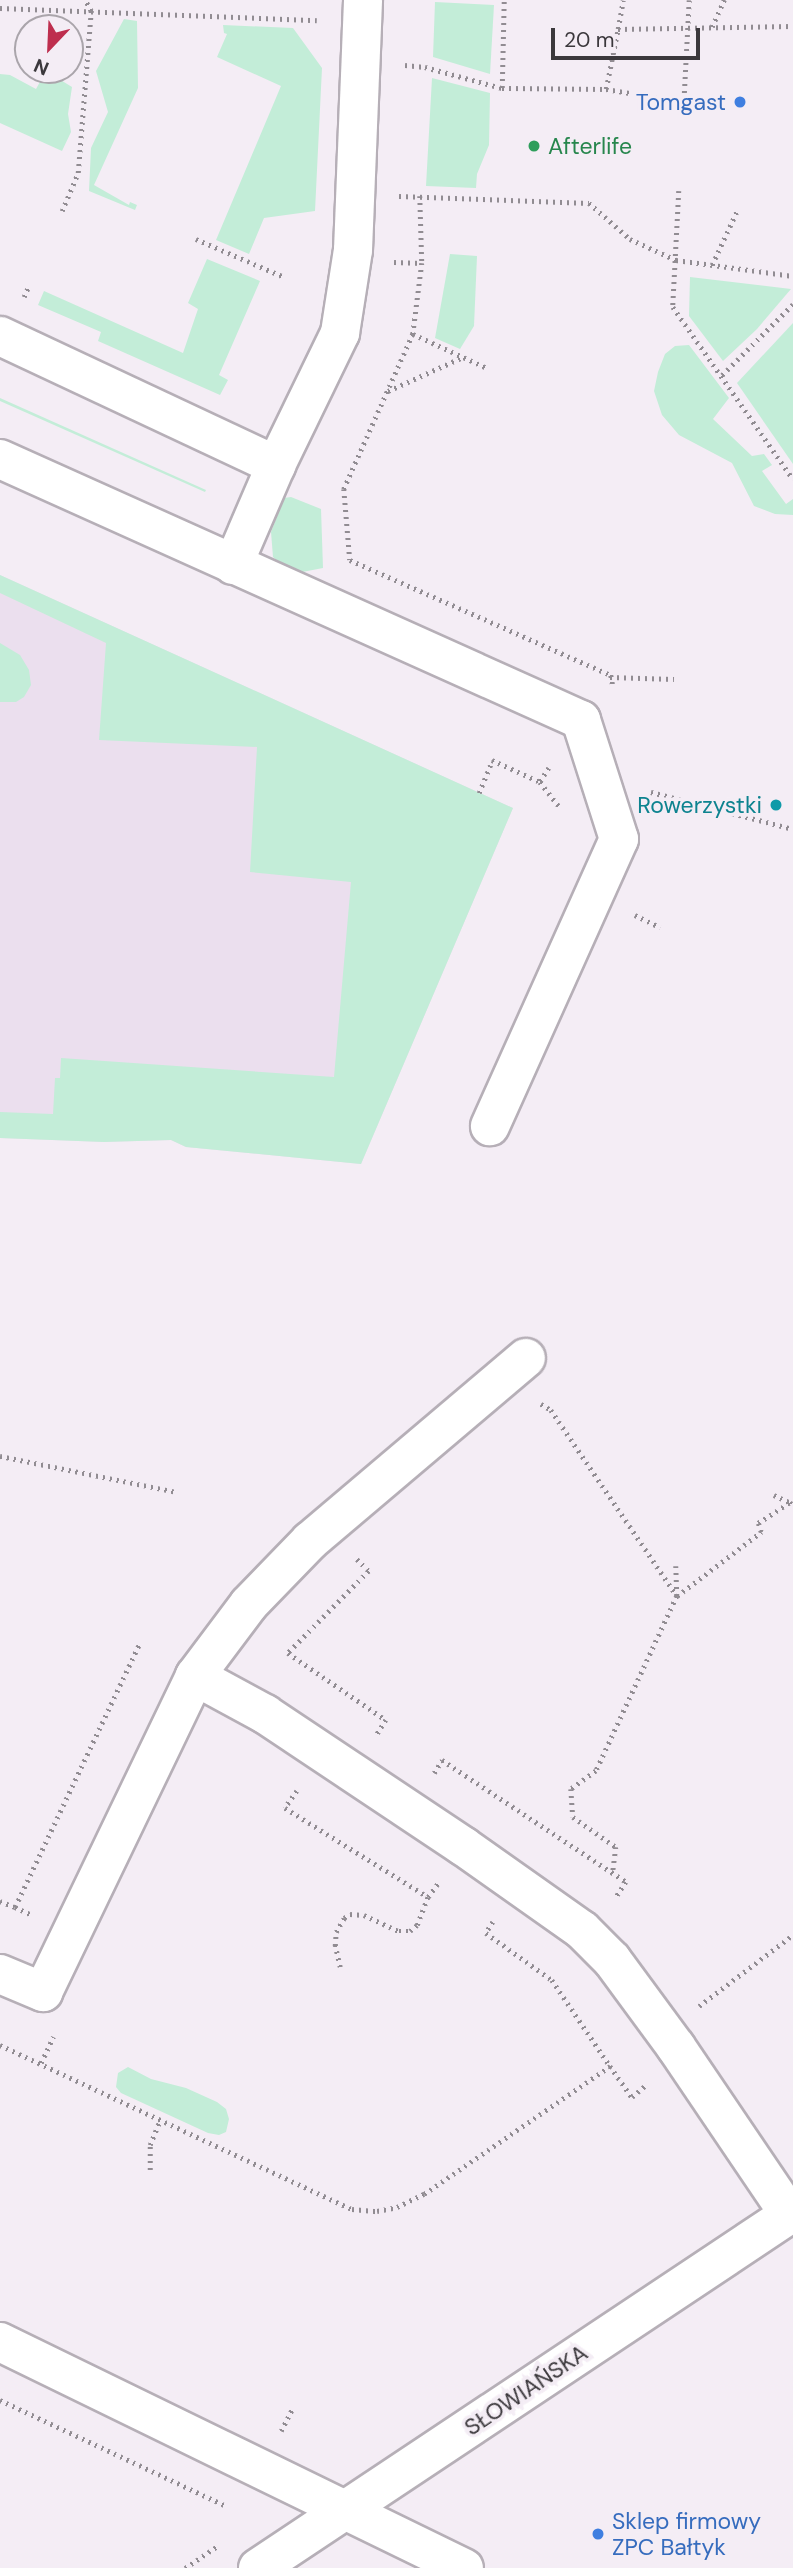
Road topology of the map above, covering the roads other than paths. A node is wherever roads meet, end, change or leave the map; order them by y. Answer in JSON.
{"nodes":[{"id":1,"x":363,"y":0,"type":"edge"},
{"id":2,"x":0,"y":336,"type":"edge"},
{"id":3,"x":0,"y":459,"type":"edge"},
{"id":4,"x":276,"y":465,"type":"junction"},
{"id":5,"x":233,"y":565,"type":"junction"},
{"id":6,"x":490,"y":1126,"type":"dead end"},
{"id":7,"x":526,"y":1357,"type":"dead end"},
{"id":8,"x":195,"y":1676,"type":"junction"},
{"id":9,"x":0,"y":1974,"type":"edge"},
{"id":10,"x":791,"y":2213,"type":"edge"},
{"id":11,"x":0,"y":2342,"type":"edge"},
{"id":12,"x":344,"y":2510,"type":"junction"},
{"id":13,"x":258,"y":2568,"type":"edge"},
{"id":14,"x":464,"y":2568,"type":"edge"}],
"edges":[{"from":1,"to":4,"type":"street"},
{"from":2,"to":4,"type":"street"},
{"from":3,"to":5,"type":"street"},
{"from":4,"to":5,"type":"street"},
{"from":5,"to":6,"type":"street"},
{"from":7,"to":8,"type":"street"},
{"from":8,"to":9,"type":"street"},
{"from":8,"to":10,"type":"street"},
{"from":10,"to":12,"type":"street","name":"SŁOWIAŃSKA"},
{"from":11,"to":12,"type":"street"},
{"from":12,"to":13,"type":"street","name":"SŁOWIAŃSKA"},
{"from":12,"to":14,"type":"street"}]}
